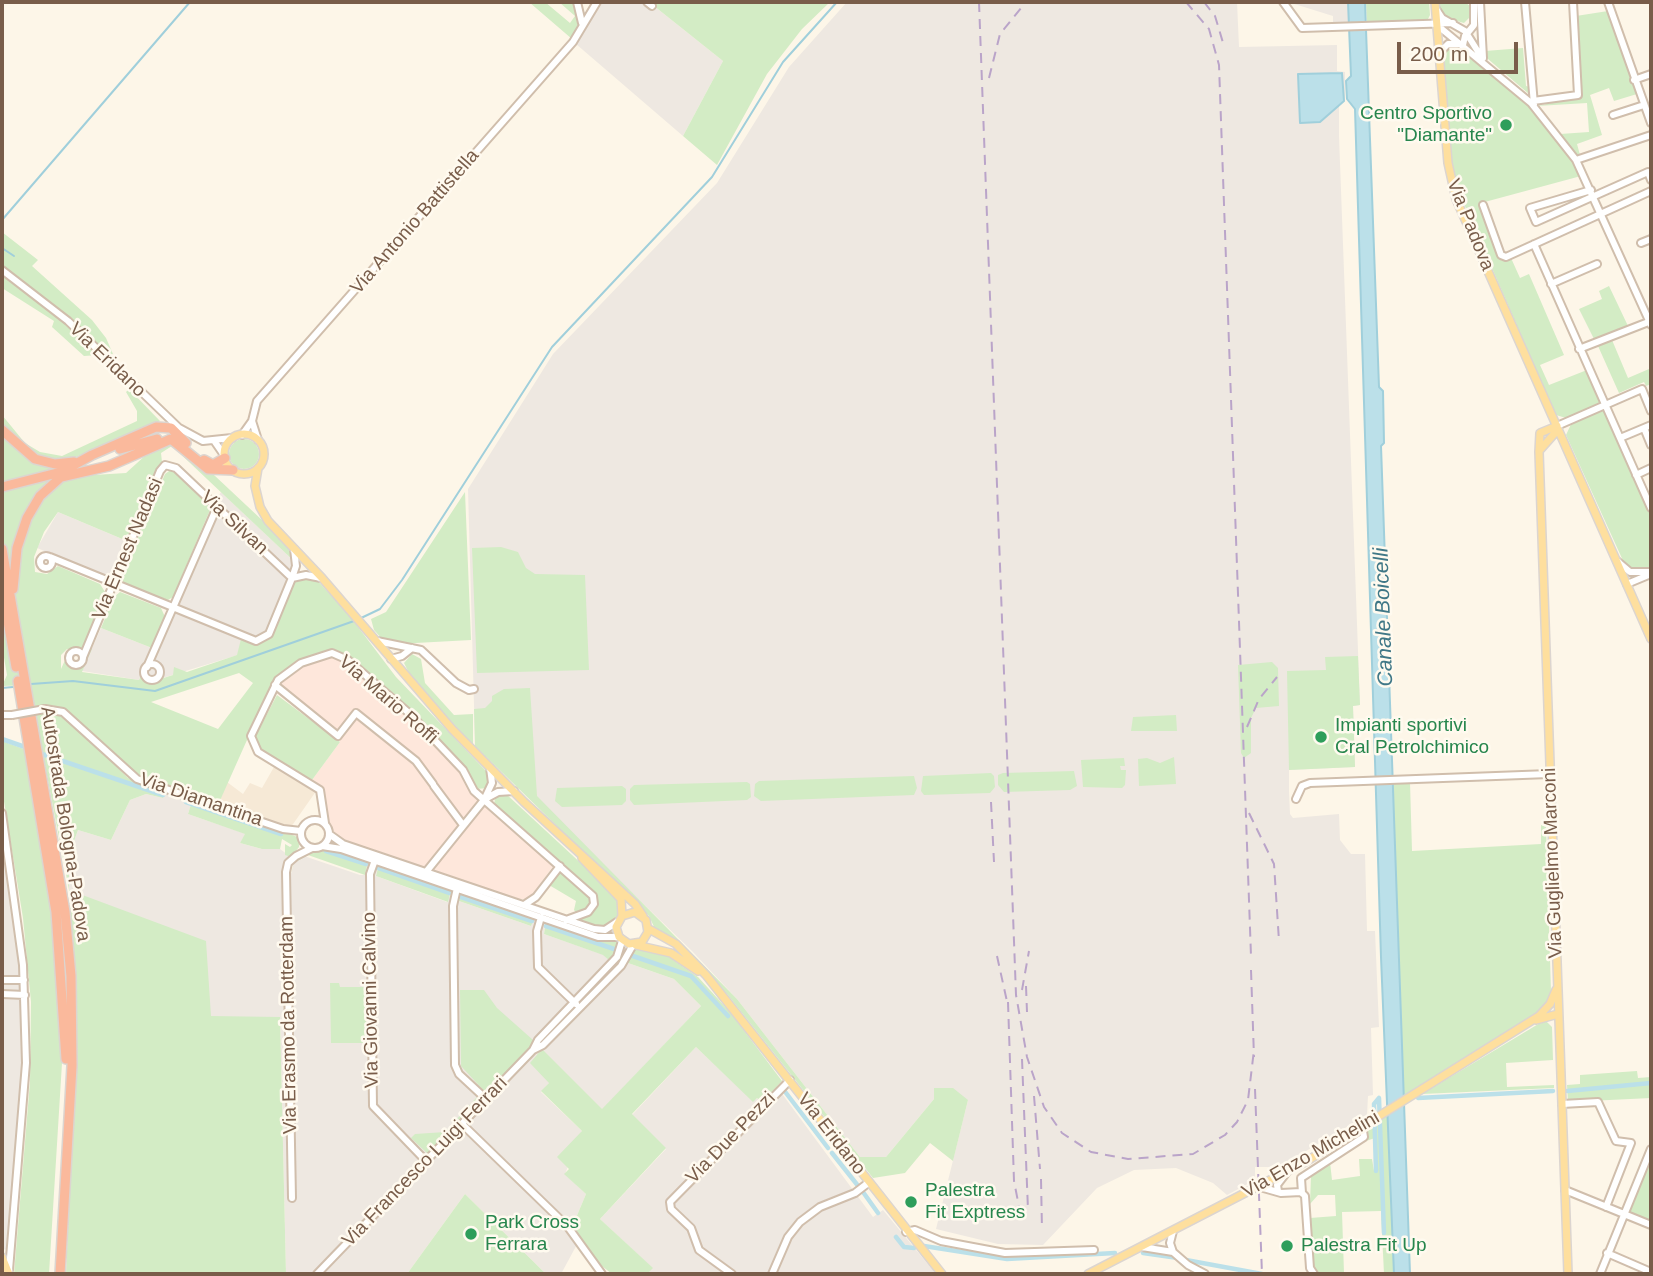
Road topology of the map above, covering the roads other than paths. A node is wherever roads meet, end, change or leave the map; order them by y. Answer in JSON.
{"nodes":[{"id":1,"x":579,"y":2,"type":"edge"},
{"id":2,"x":597,"y":2,"type":"edge"},
{"id":3,"x":1283,"y":2,"type":"edge"},
{"id":4,"x":1474,"y":2,"type":"edge"},
{"id":5,"x":1480,"y":2,"type":"edge"},
{"id":6,"x":1525,"y":2,"type":"edge"},
{"id":7,"x":1573,"y":2,"type":"edge"},
{"id":8,"x":1608,"y":2,"type":"edge"},
{"id":9,"x":1435,"y":5,"type":"edge"},
{"id":10,"x":1475,"y":13,"type":"junction"},
{"id":11,"x":1455,"y":24,"type":"junction"},
{"id":12,"x":582,"y":25,"type":"junction"},
{"id":13,"x":1437,"y":25,"type":"junction"},
{"id":14,"x":1467,"y":34,"type":"junction"},
{"id":15,"x":1483,"y":38,"type":"junction"},
{"id":16,"x":1465,"y":47,"type":"junction"},
{"id":17,"x":1477,"y":48,"type":"junction"},
{"id":18,"x":1439,"y":53,"type":"junction"},
{"id":19,"x":1483,"y":60,"type":"junction"},
{"id":20,"x":1651,"y":74,"type":"edge"},
{"id":21,"x":1634,"y":80,"type":"junction"},
{"id":22,"x":1533,"y":103,"type":"junction"},
{"id":23,"x":1644,"y":105,"type":"junction"},
{"id":24,"x":1614,"y":115,"type":"dead end"},
{"id":25,"x":1651,"y":123,"type":"edge"},
{"id":26,"x":1651,"y":135,"type":"edge"},
{"id":27,"x":1576,"y":160,"type":"junction"},
{"id":28,"x":1651,"y":180,"type":"edge"},
{"id":29,"x":1651,"y":191,"type":"edge"},
{"id":30,"x":1592,"y":193,"type":"junction"},
{"id":31,"x":1483,"y":205,"type":"dead end"},
{"id":32,"x":1601,"y":214,"type":"junction"},
{"id":33,"x":1651,"y":239,"type":"edge"},
{"id":34,"x":1641,"y":243,"type":"dead end"},
{"id":35,"x":1534,"y":244,"type":"junction"},
{"id":36,"x":1597,"y":264,"type":"dead end"},
{"id":37,"x":2,"y":270,"type":"edge"},
{"id":38,"x":1552,"y":284,"type":"junction"},
{"id":39,"x":1651,"y":323,"type":"edge"},
{"id":40,"x":1579,"y":349,"type":"junction"},
{"id":41,"x":1543,"y":396,"type":"junction"},
{"id":42,"x":1605,"y":405,"type":"junction"},
{"id":43,"x":1651,"y":411,"type":"edge"},
{"id":44,"x":252,"y":421,"type":"junction"},
{"id":45,"x":1651,"y":425,"type":"edge"},
{"id":46,"x":1557,"y":426,"type":"junction"},
{"id":47,"x":1644,"y":428,"type":"junction"},
{"id":48,"x":2,"y":430,"type":"edge"},
{"id":49,"x":1540,"y":433,"type":"junction"},
{"id":50,"x":242,"y":435,"type":"junction"},
{"id":51,"x":232,"y":438,"type":"junction"},
{"id":52,"x":1620,"y":438,"type":"junction"},
{"id":53,"x":171,"y":439,"type":"junction"},
{"id":54,"x":258,"y":440,"type":"junction"},
{"id":55,"x":1546,"y":441,"type":"junction"},
{"id":56,"x":215,"y":442,"type":"junction"},
{"id":57,"x":1651,"y":445,"type":"edge"},
{"id":58,"x":1567,"y":450,"type":"junction"},
{"id":59,"x":1539,"y":452,"type":"junction"},
{"id":60,"x":225,"y":456,"type":"junction"},
{"id":61,"x":82,"y":460,"type":"junction"},
{"id":62,"x":176,"y":468,"type":"joint"},
{"id":63,"x":258,"y":468,"type":"junction"},
{"id":64,"x":1651,"y":468,"type":"edge"},
{"id":65,"x":61,"y":472,"type":"junction"},
{"id":66,"x":75,"y":472,"type":"junction"},
{"id":67,"x":237,"y":472,"type":"junction"},
{"id":68,"x":1636,"y":475,"type":"junction"},
{"id":69,"x":255,"y":486,"type":"junction"},
{"id":70,"x":4,"y":487,"type":"edge"},
{"id":71,"x":217,"y":507,"type":"junction"},
{"id":72,"x":1651,"y":508,"type":"edge"},
{"id":73,"x":293,"y":547,"type":"junction"},
{"id":74,"x":2,"y":549,"type":"edge"},
{"id":75,"x":51,"y":560,"type":"dead end"},
{"id":76,"x":1617,"y":561,"type":"junction"},
{"id":77,"x":310,"y":565,"type":"junction"},
{"id":78,"x":1641,"y":573,"type":"junction"},
{"id":79,"x":1651,"y":573,"type":"edge"},
{"id":80,"x":296,"y":575,"type":"junction"},
{"id":81,"x":322,"y":578,"type":"junction"},
{"id":82,"x":113,"y":584,"type":"junction"},
{"id":83,"x":1627,"y":584,"type":"junction"},
{"id":84,"x":2,"y":587,"type":"edge"},
{"id":85,"x":2,"y":597,"type":"edge"},
{"id":86,"x":173,"y":609,"type":"junction"},
{"id":87,"x":9,"y":628,"type":"junction"},
{"id":88,"x":373,"y":638,"type":"junction"},
{"id":89,"x":1651,"y":639,"type":"edge"},
{"id":90,"x":156,"y":651,"type":"junction"},
{"id":91,"x":403,"y":651,"type":"junction"},
{"id":92,"x":80,"y":654,"type":"dead end"},
{"id":93,"x":391,"y":659,"type":"junction"},
{"id":94,"x":146,"y":667,"type":"junction"},
{"id":95,"x":158,"y":668,"type":"junction"},
{"id":96,"x":403,"y":674,"type":"junction"},
{"id":97,"x":275,"y":685,"type":"junction"},
{"id":98,"x":474,"y":689,"type":"dead end"},
{"id":99,"x":27,"y":695,"type":"junction"},
{"id":100,"x":2,"y":715,"type":"edge"},
{"id":101,"x":490,"y":768,"type":"junction"},
{"id":102,"x":1549,"y":774,"type":"junction"},
{"id":103,"x":514,"y":792,"type":"junction"},
{"id":104,"x":1296,"y":799,"type":"dead end"},
{"id":105,"x":484,"y":800,"type":"junction"},
{"id":106,"x":322,"y":810,"type":"junction"},
{"id":107,"x":2,"y":813,"type":"edge"},
{"id":108,"x":312,"y":820,"type":"junction"},
{"id":109,"x":324,"y":823,"type":"junction"},
{"id":110,"x":463,"y":825,"type":"junction"},
{"id":111,"x":301,"y":831,"type":"junction"},
{"id":112,"x":329,"y":834,"type":"junction"},
{"id":113,"x":302,"y":841,"type":"junction"},
{"id":114,"x":322,"y":846,"type":"junction"},
{"id":115,"x":312,"y":848,"type":"junction"},
{"id":116,"x":580,"y":855,"type":"junction"},
{"id":117,"x":296,"y":856,"type":"junction"},
{"id":118,"x":374,"y":860,"type":"junction"},
{"id":119,"x":560,"y":866,"type":"junction"},
{"id":120,"x":426,"y":872,"type":"junction"},
{"id":121,"x":457,"y":888,"type":"junction"},
{"id":122,"x":536,"y":897,"type":"junction"},
{"id":123,"x":523,"y":905,"type":"junction"},
{"id":124,"x":541,"y":914,"type":"junction"},
{"id":125,"x":643,"y":916,"type":"junction"},
{"id":126,"x":619,"y":919,"type":"junction"},
{"id":127,"x":566,"y":920,"type":"junction"},
{"id":128,"x":649,"y":929,"type":"junction"},
{"id":129,"x":621,"y":939,"type":"junction"},
{"id":130,"x":634,"y":944,"type":"junction"},
{"id":131,"x":618,"y":963,"type":"junction"},
{"id":132,"x":2,"y":980,"type":"edge"},
{"id":133,"x":24,"y":980,"type":"junction"},
{"id":134,"x":1557,"y":986,"type":"junction"},
{"id":135,"x":2,"y":994,"type":"edge"},
{"id":136,"x":721,"y":994,"type":"junction"},
{"id":137,"x":24,"y":995,"type":"junction"},
{"id":138,"x":577,"y":1005,"type":"junction"},
{"id":139,"x":1542,"y":1013,"type":"junction"},
{"id":140,"x":1558,"y":1014,"type":"junction"},
{"id":141,"x":1550,"y":1018,"type":"junction"},
{"id":142,"x":1528,"y":1023,"type":"junction"},
{"id":143,"x":1559,"y":1032,"type":"junction"},
{"id":144,"x":788,"y":1082,"type":"junction"},
{"id":145,"x":486,"y":1099,"type":"junction"},
{"id":146,"x":1562,"y":1104,"type":"junction"},
{"id":147,"x":462,"y":1124,"type":"junction"},
{"id":148,"x":1363,"y":1131,"type":"dead end"},
{"id":149,"x":1651,"y":1149,"type":"edge"},
{"id":150,"x":426,"y":1161,"type":"junction"},
{"id":151,"x":1287,"y":1172,"type":"junction"},
{"id":152,"x":863,"y":1187,"type":"junction"},
{"id":153,"x":1260,"y":1187,"type":"junction"},
{"id":154,"x":1565,"y":1190,"type":"junction"},
{"id":155,"x":1278,"y":1191,"type":"junction"},
{"id":156,"x":1302,"y":1193,"type":"junction"},
{"id":157,"x":292,"y":1198,"type":"dead end"},
{"id":158,"x":1606,"y":1207,"type":"junction"},
{"id":159,"x":1624,"y":1214,"type":"junction"},
{"id":160,"x":1651,"y":1225,"type":"edge"},
{"id":161,"x":1173,"y":1231,"type":"junction"},
{"id":162,"x":906,"y":1232,"type":"junction"},
{"id":163,"x":1140,"y":1247,"type":"junction"},
{"id":164,"x":1094,"y":1250,"type":"dead end"},
{"id":165,"x":1173,"y":1252,"type":"junction"},
{"id":166,"x":1607,"y":1253,"type":"junction"},
{"id":167,"x":2,"y":1257,"type":"edge"},
{"id":168,"x":9,"y":1272,"type":"edge"},
{"id":169,"x":1651,"y":1272,"type":"edge"},
{"id":170,"x":54,"y":1274,"type":"edge"},
{"id":171,"x":60,"y":1274,"type":"edge"},
{"id":172,"x":317,"y":1274,"type":"edge"},
{"id":173,"x":602,"y":1274,"type":"edge"},
{"id":174,"x":732,"y":1274,"type":"edge"},
{"id":175,"x":772,"y":1274,"type":"edge"},
{"id":176,"x":942,"y":1274,"type":"edge"},
{"id":177,"x":1088,"y":1274,"type":"edge"},
{"id":178,"x":1205,"y":1274,"type":"edge"},
{"id":179,"x":1314,"y":1274,"type":"edge"},
{"id":180,"x":1568,"y":1274,"type":"edge"},
{"id":181,"x":1600,"y":1274,"type":"edge"}],
"edges":[{"from":1,"to":2,"type":"street","name":"Via Antonio Battistella"},
{"from":1,"to":12,"type":"street","name":"Via Antonio Battistella"},
{"from":2,"to":12,"type":"street","name":"Via Antonio Battistella"},
{"from":3,"to":13,"type":"street"},
{"from":4,"to":10,"type":"street"},
{"from":5,"to":15,"type":"street"},
{"from":6,"to":22,"type":"street"},
{"from":7,"to":22,"type":"street"},
{"from":8,"to":21,"type":"street"},
{"from":9,"to":11,"type":"street"},
{"from":9,"to":13,"type":"main road","name":"Via Padova"},
{"from":10,"to":11,"type":"street"},
{"from":10,"to":14,"type":"street"},
{"from":11,"to":13,"type":"street"},
{"from":11,"to":14,"type":"street"},
{"from":12,"to":44,"type":"street","name":"Via Antonio Battistella"},
{"from":13,"to":16,"type":"street"},
{"from":13,"to":18,"type":"main road","name":"Via Padova"},
{"from":14,"to":16,"type":"street"},
{"from":14,"to":17,"type":"street"},
{"from":15,"to":17,"type":"street"},
{"from":15,"to":19,"type":"street"},
{"from":16,"to":17,"type":"street"},
{"from":16,"to":18,"type":"street"},
{"from":16,"to":19,"type":"street"},
{"from":17,"to":19,"type":"street"},
{"from":18,"to":41,"type":"main road","name":"Via Padova"},
{"from":19,"to":22,"type":"street"},
{"from":20,"to":21,"type":"street"},
{"from":21,"to":23,"type":"street"},
{"from":22,"to":27,"type":"street"},
{"from":23,"to":24,"type":"street"},
{"from":23,"to":25,"type":"street"},
{"from":26,"to":27,"type":"street"},
{"from":27,"to":30,"type":"street"},
{"from":28,"to":30,"type":"street"},
{"from":29,"to":32,"type":"street"},
{"from":30,"to":30,"type":"street"},
{"from":30,"to":32,"type":"street"},
{"from":31,"to":35,"type":"street","name":"Via Padova"},
{"from":32,"to":35,"type":"street"},
{"from":32,"to":39,"type":"street"},
{"from":33,"to":34,"type":"street"},
{"from":35,"to":38,"type":"street"},
{"from":36,"to":38,"type":"street"},
{"from":37,"to":56,"type":"street","name":"Via Eridano"},
{"from":38,"to":40,"type":"street"},
{"from":39,"to":40,"type":"street"},
{"from":40,"to":42,"type":"street"},
{"from":41,"to":46,"type":"main road","name":"Via Padova"},
{"from":41,"to":49,"type":"main road","name":"Via Padova"},
{"from":42,"to":43,"type":"street"},
{"from":42,"to":46,"type":"street"},
{"from":42,"to":52,"type":"street"},
{"from":44,"to":50,"type":"street","name":"Via Antonio Battistella"},
{"from":44,"to":54,"type":"street"},
{"from":45,"to":47,"type":"street"},
{"from":46,"to":49,"type":"main road"},
{"from":46,"to":55,"type":"main road"},
{"from":46,"to":58,"type":"main road","name":"Via Padova"},
{"from":47,"to":52,"type":"street"},
{"from":47,"to":57,"type":"street"},
{"from":48,"to":61,"type":"highway"},
{"from":49,"to":59,"type":"main road","name":"Via Guglielmo Marconi"},
{"from":50,"to":51,"type":"main road"},
{"from":50,"to":54,"type":"main road"},
{"from":51,"to":56,"type":"street"},
{"from":51,"to":60,"type":"main road"},
{"from":52,"to":68,"type":"street"},
{"from":53,"to":65,"type":"highway"},
{"from":53,"to":66,"type":"highway"},
{"from":53,"to":67,"type":"highway"},
{"from":54,"to":63,"type":"main road"},
{"from":55,"to":58,"type":"main road"},
{"from":55,"to":59,"type":"main road"},
{"from":56,"to":60,"type":"street"},
{"from":58,"to":76,"type":"main road","name":"Via Padova"},
{"from":59,"to":102,"type":"main road","name":"Via Guglielmo Marconi"},
{"from":60,"to":61,"type":"highway"},
{"from":60,"to":67,"type":"main road"},
{"from":61,"to":65,"type":"highway"},
{"from":62,"to":71,"type":"street","name":"Via Silvan"},
{"from":62,"to":82,"type":"street","name":"Via Ernest Nadasi"},
{"from":63,"to":67,"type":"main road"},
{"from":63,"to":69,"type":"main road"},
{"from":64,"to":68,"type":"street"},
{"from":65,"to":66,"type":"highway"},
{"from":65,"to":70,"type":"highway"},
{"from":66,"to":99,"type":"highway"},
{"from":67,"to":69,"type":"main road"},
{"from":68,"to":72,"type":"street"},
{"from":69,"to":73,"type":"main road"},
{"from":71,"to":80,"type":"street","name":"Via Silvan"},
{"from":71,"to":86,"type":"street"},
{"from":73,"to":77,"type":"main road"},
{"from":73,"to":80,"type":"street"},
{"from":74,"to":99,"type":"highway","name":"Autostrada Bologna-Padova"},
{"from":75,"to":82,"type":"street"},
{"from":76,"to":78,"type":"street"},
{"from":76,"to":83,"type":"main road","name":"Via Padova"},
{"from":77,"to":80,"type":"street"},
{"from":77,"to":81,"type":"main road"},
{"from":78,"to":79,"type":"street"},
{"from":78,"to":83,"type":"street"},
{"from":79,"to":83,"type":"street"},
{"from":80,"to":81,"type":"street"},
{"from":80,"to":86,"type":"street"},
{"from":81,"to":88,"type":"main road"},
{"from":82,"to":86,"type":"street"},
{"from":82,"to":92,"type":"street","name":"Via Ernest Nadasi"},
{"from":83,"to":89,"type":"main road","name":"Via Padova"},
{"from":84,"to":87,"type":"highway","name":"Autostrada Bologna-Padova"},
{"from":85,"to":87,"type":"highway"},
{"from":86,"to":90,"type":"street"},
{"from":87,"to":170,"type":"highway","name":"Autostrada Bologna-Padova"},
{"from":88,"to":91,"type":"street"},
{"from":88,"to":93,"type":"main road"},
{"from":90,"to":94,"type":"street"},
{"from":90,"to":95,"type":"street"},
{"from":91,"to":93,"type":"street"},
{"from":91,"to":96,"type":"street"},
{"from":91,"to":98,"type":"street"},
{"from":93,"to":96,"type":"main road"},
{"from":94,"to":95,"type":"street"},
{"from":94,"to":95,"type":"street"},
{"from":96,"to":101,"type":"main road"},
{"from":97,"to":105,"type":"street","name":"Via Mario Roffi"},
{"from":97,"to":106,"type":"street","name":"Via Mario Roffi"},
{"from":97,"to":110,"type":"street","name":"Via Mario Roffi"},
{"from":99,"to":171,"type":"highway","name":"Autostrada Bologna-Padova"},
{"from":100,"to":111,"type":"street","name":"Via Diamantina","bridge":true},
{"from":101,"to":103,"type":"main road"},
{"from":101,"to":105,"type":"street"},
{"from":102,"to":104,"type":"street"},
{"from":102,"to":134,"type":"main road","name":"Via Guglielmo Marconi"},
{"from":103,"to":105,"type":"street"},
{"from":103,"to":116,"type":"main road"},
{"from":105,"to":110,"type":"street"},
{"from":105,"to":119,"type":"street","name":"Via Mario Roffi"},
{"from":106,"to":108,"type":"street"},
{"from":106,"to":109,"type":"street","name":"Via Mario Roffi"},
{"from":107,"to":133,"type":"street"},
{"from":108,"to":109,"type":"street"},
{"from":108,"to":111,"type":"street"},
{"from":109,"to":112,"type":"street"},
{"from":110,"to":120,"type":"street"},
{"from":111,"to":113,"type":"street"},
{"from":112,"to":114,"type":"street"},
{"from":112,"to":120,"type":"street"},
{"from":113,"to":115,"type":"street"},
{"from":113,"to":117,"type":"street","name":"Via Erasmo da Rotterdam"},
{"from":114,"to":115,"type":"street"},
{"from":114,"to":118,"type":"street"},
{"from":115,"to":117,"type":"street"},
{"from":116,"to":125,"type":"main road"},
{"from":116,"to":126,"type":"main road"},
{"from":117,"to":157,"type":"street","name":"Via Erasmo da Rotterdam"},
{"from":118,"to":121,"type":"street"},
{"from":118,"to":150,"type":"street","name":"Via Giovanni Calvino"},
{"from":119,"to":122,"type":"street"},
{"from":119,"to":127,"type":"street","name":"Via Mario Roffi"},
{"from":120,"to":123,"type":"street"},
{"from":121,"to":124,"type":"street"},
{"from":121,"to":145,"type":"street"},
{"from":122,"to":123,"type":"street"},
{"from":122,"to":124,"type":"street"},
{"from":123,"to":124,"type":"street"},
{"from":124,"to":127,"type":"street"},
{"from":124,"to":129,"type":"street"},
{"from":124,"to":138,"type":"street"},
{"from":125,"to":126,"type":"main road"},
{"from":125,"to":128,"type":"main road"},
{"from":126,"to":127,"type":"street"},
{"from":126,"to":129,"type":"main road"},
{"from":128,"to":130,"type":"main road"},
{"from":128,"to":136,"type":"main road","name":"Via Eridano"},
{"from":129,"to":130,"type":"main road","name":"Via Eridano"},
{"from":129,"to":131,"type":"street","name":"Via Francesco Luigi Ferrari"},
{"from":130,"to":131,"type":"street","name":"Via Francesco Luigi Ferrari"},
{"from":130,"to":136,"type":"main road","name":"Via Eridano"},
{"from":131,"to":138,"type":"street","name":"Via Francesco Luigi Ferrari"},
{"from":132,"to":133,"type":"street"},
{"from":133,"to":137,"type":"street"},
{"from":134,"to":139,"type":"main road","name":"Via Enzo Michelini"},
{"from":134,"to":140,"type":"main road","name":"Via Guglielmo Marconi"},
{"from":135,"to":137,"type":"street"},
{"from":136,"to":144,"type":"main road","name":"Via Eridano"},
{"from":137,"to":168,"type":"street"},
{"from":138,"to":145,"type":"street","name":"Via Francesco Luigi Ferrari"},
{"from":139,"to":140,"type":"main road"},
{"from":139,"to":142,"type":"main road","name":"Via Enzo Michelini"},
{"from":140,"to":141,"type":"main road","name":"Via Enzo Michelini"},
{"from":140,"to":143,"type":"main road","name":"Via Guglielmo Marconi"},
{"from":141,"to":142,"type":"main road","name":"Via Enzo Michelini"},
{"from":141,"to":143,"type":"main road"},
{"from":142,"to":151,"type":"main road","name":"Via Enzo Michelini"},
{"from":143,"to":146,"type":"main road","name":"Via Guglielmo Marconi"},
{"from":144,"to":152,"type":"main road","name":"Via Eridano"},
{"from":144,"to":174,"type":"street","name":"Via Due Pezzi"},
{"from":145,"to":147,"type":"street","name":"Via Francesco Luigi Ferrari"},
{"from":146,"to":154,"type":"main road","name":"Via Guglielmo Marconi"},
{"from":146,"to":158,"type":"street"},
{"from":147,"to":150,"type":"street","name":"Via Francesco Luigi Ferrari"},
{"from":147,"to":173,"type":"street"},
{"from":148,"to":156,"type":"street"},
{"from":149,"to":159,"type":"street"},
{"from":150,"to":172,"type":"street","name":"Via Francesco Luigi Ferrari"},
{"from":151,"to":153,"type":"main road","name":"Via Enzo Michelini"},
{"from":151,"to":155,"type":"street"},
{"from":152,"to":162,"type":"main road","name":"Via Eridano"},
{"from":152,"to":175,"type":"street"},
{"from":153,"to":155,"type":"street"},
{"from":153,"to":161,"type":"main road","name":"Via Enzo Michelini"},
{"from":154,"to":158,"type":"street"},
{"from":154,"to":180,"type":"main road","name":"Via Guglielmo Marconi"},
{"from":155,"to":156,"type":"street"},
{"from":156,"to":179,"type":"street"},
{"from":158,"to":159,"type":"street"},
{"from":159,"to":160,"type":"street"},
{"from":159,"to":166,"type":"street"},
{"from":161,"to":163,"type":"main road","name":"Via Enzo Michelini"},
{"from":161,"to":165,"type":"street"},
{"from":162,"to":164,"type":"street"},
{"from":162,"to":176,"type":"main road","name":"Via Eridano"},
{"from":163,"to":165,"type":"street"},
{"from":163,"to":177,"type":"main road","name":"Via Enzo Michelini"},
{"from":165,"to":178,"type":"street"},
{"from":166,"to":169,"type":"street"},
{"from":166,"to":181,"type":"street"},
{"from":167,"to":168,"type":"main road"}]}
